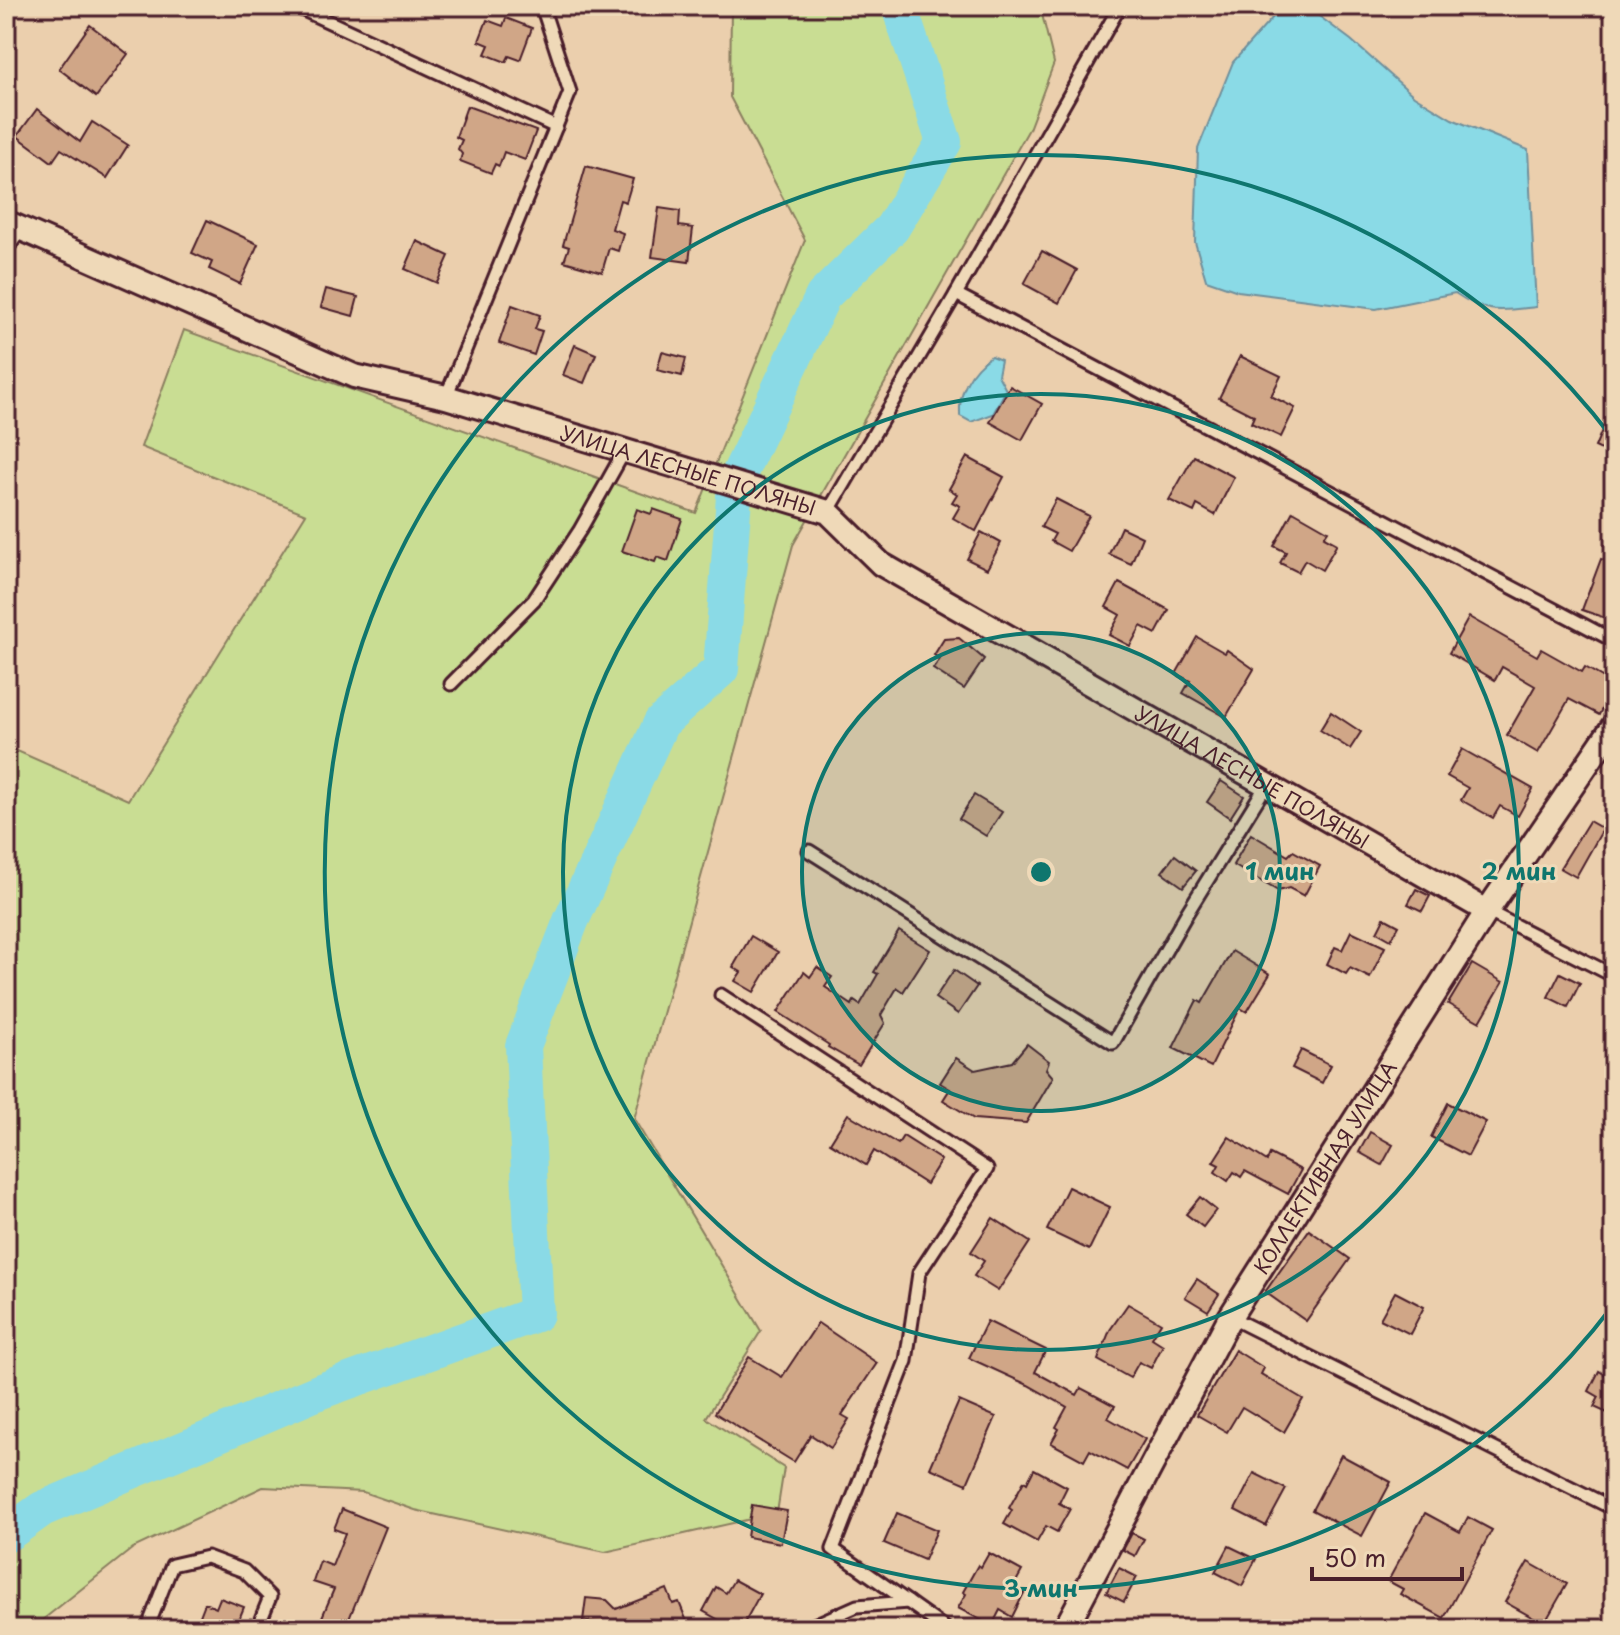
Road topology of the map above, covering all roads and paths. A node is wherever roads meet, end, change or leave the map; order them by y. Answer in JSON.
{"nodes":[{"id":1,"x":295,"y":6,"type":"edge"},
{"id":2,"x":542,"y":6,"type":"edge"},
{"id":3,"x":1120,"y":6,"type":"edge"},
{"id":4,"x":556,"y":127,"type":"junction"},
{"id":5,"x":13,"y":226,"type":"edge"},
{"id":6,"x":6,"y":250,"type":"edge"},
{"id":7,"x":956,"y":294,"type":"junction"},
{"id":8,"x":446,"y":397,"type":"junction"},
{"id":9,"x":625,"y":450,"type":"junction"},
{"id":10,"x":828,"y":512,"type":"junction"},
{"id":11,"x":1614,"y":641,"type":"edge"},
{"id":12,"x":451,"y":684,"type":"dead end"},
{"id":13,"x":1614,"y":725,"type":"edge"},
{"id":14,"x":1267,"y":783,"type":"junction"},
{"id":15,"x":809,"y":851,"type":"dead end"},
{"id":16,"x":1487,"y":911,"type":"junction"},
{"id":17,"x":1614,"y":976,"type":"edge"},
{"id":18,"x":721,"y":995,"type":"dead end"},
{"id":19,"x":1230,"y":1317,"type":"junction"},
{"id":20,"x":1614,"y":1509,"type":"edge"},
{"id":21,"x":909,"y":1602,"type":"junction"},
{"id":22,"x":147,"y":1629,"type":"edge"},
{"id":23,"x":257,"y":1629,"type":"edge"},
{"id":24,"x":805,"y":1629,"type":"edge"},
{"id":25,"x":946,"y":1629,"type":"edge"},
{"id":26,"x":1065,"y":1629,"type":"edge"}],
"edges":[{"from":1,"to":4,"type":"lane"},
{"from":2,"to":4,"type":"lane"},
{"from":3,"to":7,"type":"lane"},
{"from":4,"to":8,"type":"lane"},
{"from":5,"to":6,"type":"lane"},
{"from":5,"to":8,"type":"street","name":"УЛИЦА ЛЕСНЫЕ ПОЛЯНЫ"},
{"from":7,"to":10,"type":"lane"},
{"from":7,"to":11,"type":"lane"},
{"from":8,"to":9,"type":"street","name":"УЛИЦА ЛЕСНЫЕ ПОЛЯНЫ"},
{"from":9,"to":10,"type":"street","name":"УЛИЦА ЛЕСНЫЕ ПОЛЯНЫ"},
{"from":9,"to":12,"type":"lane"},
{"from":10,"to":14,"type":"street","name":"УЛИЦА ЛЕСНЫЕ ПОЛЯНЫ"},
{"from":13,"to":16,"type":"street","name":"КОЛЛЕКТИВНАЯ УЛИЦА"},
{"from":14,"to":15,"type":"lane"},
{"from":14,"to":16,"type":"street","name":"УЛИЦА ЛЕСНЫЕ ПОЛЯНЫ"},
{"from":16,"to":17,"type":"lane"},
{"from":16,"to":19,"type":"street","name":"КОЛЛЕКТИВНАЯ УЛИЦА"},
{"from":18,"to":21,"type":"lane"},
{"from":19,"to":20,"type":"lane"},
{"from":19,"to":26,"type":"street","name":"КОЛЛЕКТИВНАЯ УЛИЦА"},
{"from":21,"to":24,"type":"lane"},
{"from":21,"to":25,"type":"lane"},
{"from":22,"to":23,"type":"lane"}]}
